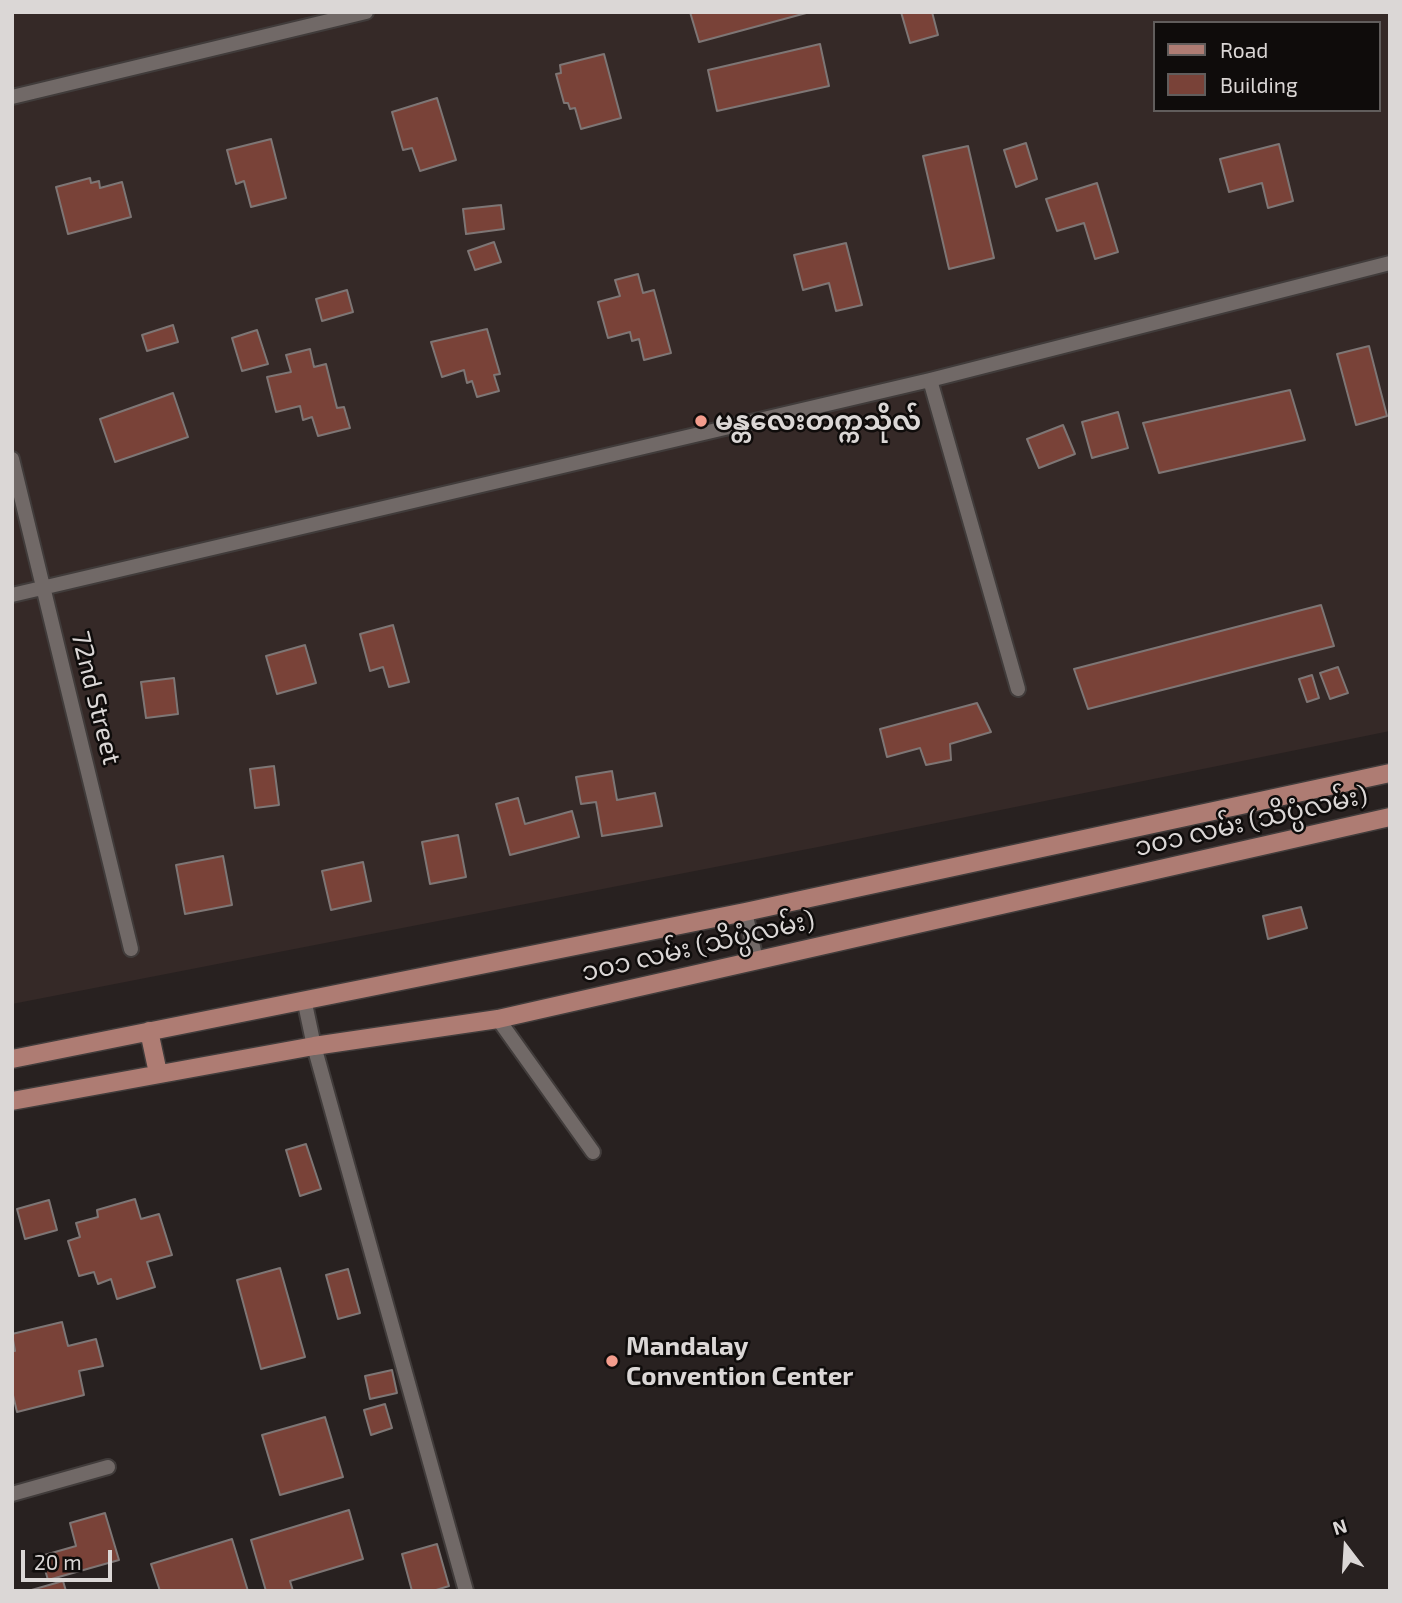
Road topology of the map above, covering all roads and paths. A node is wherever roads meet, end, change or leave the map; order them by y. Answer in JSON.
{"nodes":[{"id":1,"x":366,"y":12,"type":"edge"},
{"id":2,"x":12,"y":97,"type":"edge"},
{"id":3,"x":1390,"y":263,"type":"edge"},
{"id":4,"x":930,"y":380,"type":"junction"},
{"id":5,"x":12,"y":459,"type":"edge"},
{"id":6,"x":43,"y":587,"type":"junction"},
{"id":7,"x":12,"y":595,"type":"edge"},
{"id":8,"x":1018,"y":689,"type":"dead end"},
{"id":9,"x":1390,"y":773,"type":"edge"},
{"id":10,"x":1390,"y":817,"type":"edge"},
{"id":11,"x":745,"y":912,"type":"junction"},
{"id":12,"x":131,"y":949,"type":"dead end"},
{"id":13,"x":756,"y":960,"type":"junction"},
{"id":14,"x":304,"y":999,"type":"junction"},
{"id":15,"x":498,"y":1019,"type":"junction"},
{"id":16,"x":149,"y":1031,"type":"junction"},
{"id":17,"x":314,"y":1046,"type":"junction"},
{"id":18,"x":12,"y":1059,"type":"edge"},
{"id":19,"x":158,"y":1073,"type":"junction"},
{"id":20,"x":12,"y":1101,"type":"edge"},
{"id":21,"x":593,"y":1152,"type":"dead end"},
{"id":22,"x":108,"y":1467,"type":"dead end"},
{"id":23,"x":12,"y":1494,"type":"edge"},
{"id":24,"x":467,"y":1591,"type":"edge"}],
"edges":[{"from":1,"to":2,"type":"lane"},
{"from":3,"to":4,"type":"lane"},
{"from":4,"to":6,"type":"lane"},
{"from":4,"to":8,"type":"lane"},
{"from":5,"to":6,"type":"lane","name":"72nd Street"},
{"from":6,"to":7,"type":"lane"},
{"from":6,"to":12,"type":"lane","name":"72nd Street"},
{"from":9,"to":11,"type":"main road","name":"၁၀၁ လမ်း (သိပ္ပံလမ်း)"},
{"from":10,"to":13,"type":"main road","name":"၁၀၁ လမ်း (သိပ္ပံလမ်း)"},
{"from":11,"to":13,"type":"lane"},
{"from":11,"to":14,"type":"main road","name":"၁၀၁ လမ်း (သိပ္ပံလမ်း)"},
{"from":13,"to":15,"type":"main road","name":"၁၀၁ လမ်း (သိပ္ပံလမ်း)"},
{"from":14,"to":16,"type":"main road","name":"၁၀၁ လမ်း (သိပ္ပံလမ်း)"},
{"from":14,"to":17,"type":"lane"},
{"from":15,"to":17,"type":"main road","name":"၁၀၁ လမ်း (သိပ္ပံလမ်း)"},
{"from":15,"to":21,"type":"lane"},
{"from":16,"to":18,"type":"main road","name":"၁၀၁ လမ်း (သိပ္ပံလမ်း)"},
{"from":16,"to":19,"type":"main road"},
{"from":17,"to":19,"type":"main road","name":"၁၀၁ လမ်း (သိပ္ပံလမ်း)"},
{"from":17,"to":24,"type":"lane"},
{"from":19,"to":20,"type":"main road","name":"၁၀၁ လမ်း (သိပ္ပံလမ်း)"},
{"from":22,"to":23,"type":"lane"}]}
